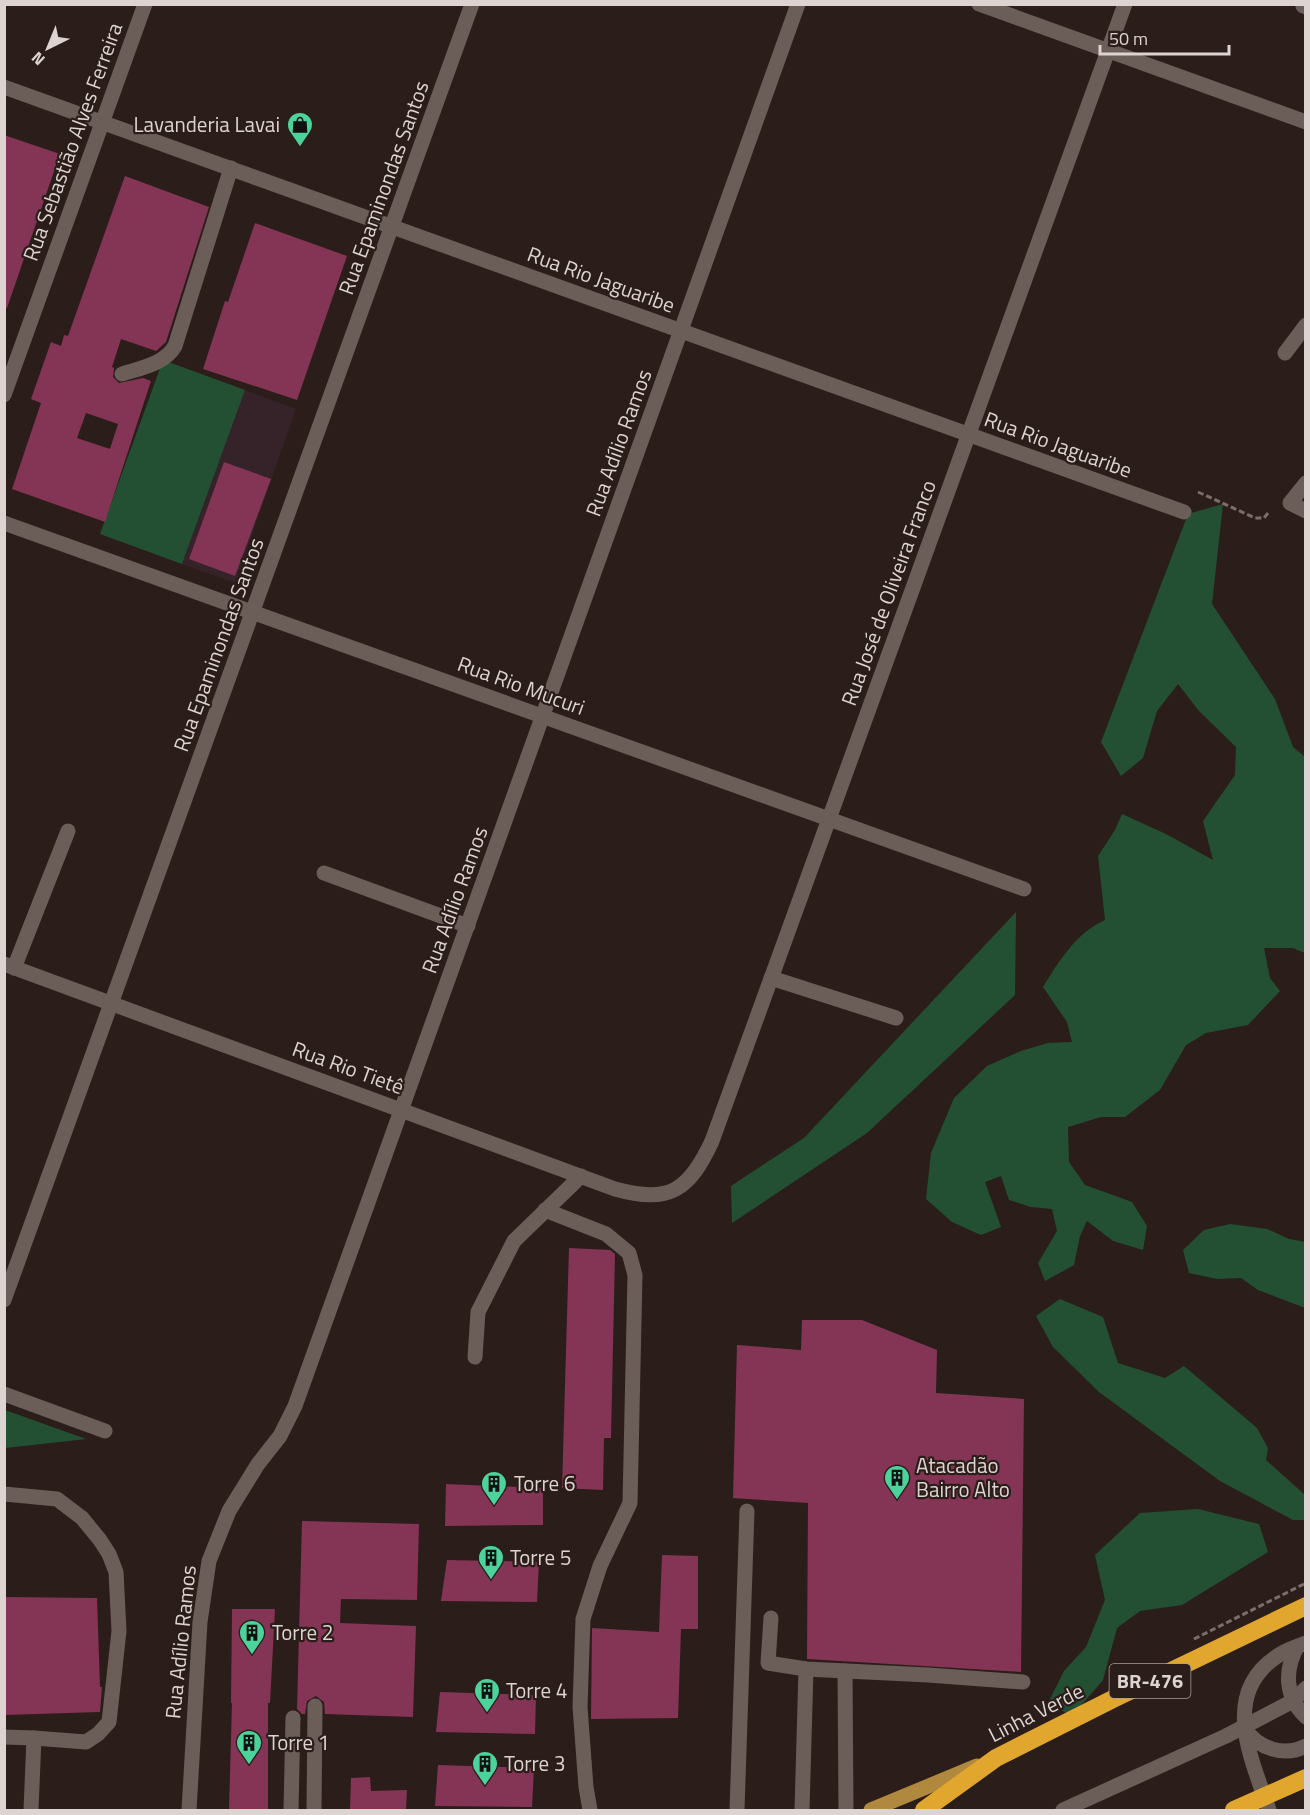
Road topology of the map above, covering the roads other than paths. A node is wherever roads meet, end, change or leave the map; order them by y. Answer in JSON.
{"nodes":[{"id":1,"x":145,"y":4,"type":"edge"},
{"id":2,"x":472,"y":4,"type":"edge"},
{"id":3,"x":798,"y":4,"type":"edge"},
{"id":4,"x":979,"y":4,"type":"edge"},
{"id":5,"x":1125,"y":4,"type":"edge"},
{"id":6,"x":1108,"y":51,"type":"junction"},
{"id":7,"x":4,"y":87,"type":"edge"},
{"id":8,"x":103,"y":122,"type":"junction"},
{"id":9,"x":1305,"y":122,"type":"edge"},
{"id":10,"x":231,"y":168,"type":"junction"},
{"id":11,"x":392,"y":226,"type":"junction"},
{"id":12,"x":1305,"y":325,"type":"edge"},
{"id":13,"x":681,"y":331,"type":"junction"},
{"id":14,"x":1285,"y":353,"type":"dead end"},
{"id":15,"x":122,"y":374,"type":"dead end"},
{"id":16,"x":4,"y":395,"type":"edge"},
{"id":17,"x":969,"y":435,"type":"junction"},
{"id":18,"x":1305,"y":483,"type":"edge"},
{"id":19,"x":1305,"y":511,"type":"edge"},
{"id":20,"x":1184,"y":512,"type":"dead end"},
{"id":21,"x":4,"y":522,"type":"edge"},
{"id":22,"x":253,"y":612,"type":"junction"},
{"id":23,"x":543,"y":716,"type":"junction"},
{"id":24,"x":829,"y":819,"type":"junction"},
{"id":25,"x":69,"y":831,"type":"dead end"},
{"id":26,"x":324,"y":873,"type":"dead end"},
{"id":27,"x":1024,"y":889,"type":"dead end"},
{"id":28,"x":468,"y":926,"type":"junction"},
{"id":29,"x":9,"y":966,"type":"edge"},
{"id":30,"x":771,"y":978,"type":"junction"},
{"id":31,"x":112,"y":1004,"type":"junction"},
{"id":32,"x":896,"y":1018,"type":"dead end"},
{"id":33,"x":402,"y":1110,"type":"junction"},
{"id":34,"x":581,"y":1176,"type":"junction"},
{"id":35,"x":679,"y":1188,"type":"joint"},
{"id":36,"x":545,"y":1210,"type":"junction"},
{"id":37,"x":4,"y":1300,"type":"edge"},
{"id":38,"x":475,"y":1357,"type":"dead end"},
{"id":39,"x":4,"y":1395,"type":"edge"},
{"id":40,"x":105,"y":1431,"type":"dead end"},
{"id":41,"x":4,"y":1494,"type":"edge"},
{"id":42,"x":747,"y":1511,"type":"dead end"},
{"id":43,"x":1305,"y":1606,"type":"edge"},
{"id":44,"x":771,"y":1618,"type":"dead end"},
{"id":45,"x":1301,"y":1645,"type":"edge"},
{"id":46,"x":806,"y":1669,"type":"junction"},
{"id":47,"x":846,"y":1671,"type":"junction"},
{"id":48,"x":1023,"y":1682,"type":"dead end"},
{"id":49,"x":1305,"y":1688,"type":"edge"},
{"id":50,"x":1299,"y":1700,"type":"edge"},
{"id":51,"x":315,"y":1706,"type":"dead end"},
{"id":52,"x":1305,"y":1717,"type":"edge"},
{"id":53,"x":293,"y":1718,"type":"dead end"},
{"id":54,"x":1243,"y":1727,"type":"junction"},
{"id":55,"x":4,"y":1737,"type":"edge"},
{"id":56,"x":34,"y":1738,"type":"junction"},
{"id":57,"x":1305,"y":1746,"type":"edge"},
{"id":58,"x":996,"y":1758,"type":"junction"},
{"id":59,"x":1305,"y":1778,"type":"edge"},
{"id":60,"x":1266,"y":1804,"type":"edge"},
{"id":61,"x":31,"y":1810,"type":"edge"},
{"id":62,"x":189,"y":1810,"type":"edge"},
{"id":63,"x":291,"y":1810,"type":"edge"},
{"id":64,"x":314,"y":1810,"type":"edge"},
{"id":65,"x":590,"y":1810,"type":"edge"},
{"id":66,"x":737,"y":1810,"type":"edge"},
{"id":67,"x":802,"y":1810,"type":"edge"},
{"id":68,"x":846,"y":1810,"type":"edge"},
{"id":69,"x":871,"y":1810,"type":"edge"},
{"id":70,"x":924,"y":1810,"type":"edge"},
{"id":71,"x":1063,"y":1810,"type":"edge"},
{"id":72,"x":1233,"y":1810,"type":"edge"}],
"edges":[{"from":1,"to":8,"type":"street","name":"Rua Sebastião Alves Ferreira"},
{"from":2,"to":11,"type":"street","name":"Rua Epaminondas Santos"},
{"from":3,"to":13,"type":"street","name":"Rua Adílio Ramos"},
{"from":4,"to":6,"type":"street"},
{"from":5,"to":6,"type":"street","name":"Rua José de Oliveira Franco"},
{"from":6,"to":9,"type":"street"},
{"from":6,"to":17,"type":"street","name":"Rua José de Oliveira Franco"},
{"from":7,"to":8,"type":"street","name":"Rua Rio Jaguaribe"},
{"from":8,"to":10,"type":"street","name":"Rua Rio Jaguaribe"},
{"from":8,"to":16,"type":"street","name":"Rua Sebastião Alves Ferreira"},
{"from":10,"to":11,"type":"street","name":"Rua Rio Jaguaribe"},
{"from":10,"to":15,"type":"street"},
{"from":11,"to":13,"type":"street","name":"Rua Rio Jaguaribe"},
{"from":11,"to":22,"type":"street","name":"Rua Epaminondas Santos"},
{"from":12,"to":14,"type":"street"},
{"from":13,"to":17,"type":"street","name":"Rua Rio Jaguaribe"},
{"from":13,"to":23,"type":"street","name":"Rua Adílio Ramos"},
{"from":17,"to":20,"type":"street","name":"Rua Rio Jaguaribe"},
{"from":17,"to":24,"type":"street","name":"Rua José de Oliveira Franco"},
{"from":18,"to":19,"type":"street"},
{"from":21,"to":22,"type":"street","name":"Rua Rio Mucuri"},
{"from":22,"to":23,"type":"street","name":"Rua Rio Mucuri"},
{"from":22,"to":31,"type":"street","name":"Rua Epaminondas Santos"},
{"from":23,"to":24,"type":"street","name":"Rua Rio Mucuri"},
{"from":23,"to":28,"type":"street","name":"Rua Adílio Ramos"},
{"from":24,"to":27,"type":"street","name":"Rua Rio Mucuri"},
{"from":24,"to":30,"type":"street","name":"Rua José de Oliveira Franco"},
{"from":25,"to":29,"type":"street"},
{"from":26,"to":28,"type":"street"},
{"from":28,"to":33,"type":"street","name":"Rua Adílio Ramos"},
{"from":29,"to":31,"type":"street","name":"Rua Rio Tietê"},
{"from":30,"to":32,"type":"street"},
{"from":30,"to":35,"type":"street","name":"Rua José de Oliveira Franco"},
{"from":31,"to":33,"type":"street","name":"Rua Rio Tietê"},
{"from":31,"to":37,"type":"street","name":"Rua Epaminondas Santos"},
{"from":33,"to":34,"type":"street","name":"Rua Rio Tietê"},
{"from":33,"to":62,"type":"street","name":"Rua Adílio Ramos"},
{"from":34,"to":35,"type":"street","name":"Rua Rio Tietê"},
{"from":34,"to":36,"type":"street"},
{"from":36,"to":38,"type":"street"},
{"from":36,"to":65,"type":"street"},
{"from":39,"to":40,"type":"street"},
{"from":41,"to":56,"type":"street"},
{"from":42,"to":66,"type":"street"},
{"from":43,"to":58,"type":"highway","name":"Linha Verde","number":"BR-476"},
{"from":44,"to":46,"type":"street"},
{"from":45,"to":50,"type":"street"},
{"from":45,"to":54,"type":"street"},
{"from":46,"to":47,"type":"street"},
{"from":46,"to":67,"type":"street"},
{"from":47,"to":48,"type":"street"},
{"from":47,"to":68,"type":"street"},
{"from":49,"to":50,"type":"street"},
{"from":50,"to":52,"type":"street"},
{"from":50,"to":54,"type":"street"},
{"from":51,"to":64,"type":"street"},
{"from":53,"to":63,"type":"street"},
{"from":54,"to":57,"type":"street"},
{"from":54,"to":60,"type":"street"},
{"from":54,"to":71,"type":"street"},
{"from":55,"to":56,"type":"street"},
{"from":56,"to":61,"type":"street"},
{"from":58,"to":69,"type":"main road"},
{"from":58,"to":70,"type":"highway","name":"Linha Verde","number":"BR-476"},
{"from":59,"to":60,"type":"highway"},
{"from":60,"to":72,"type":"highway"}]}
